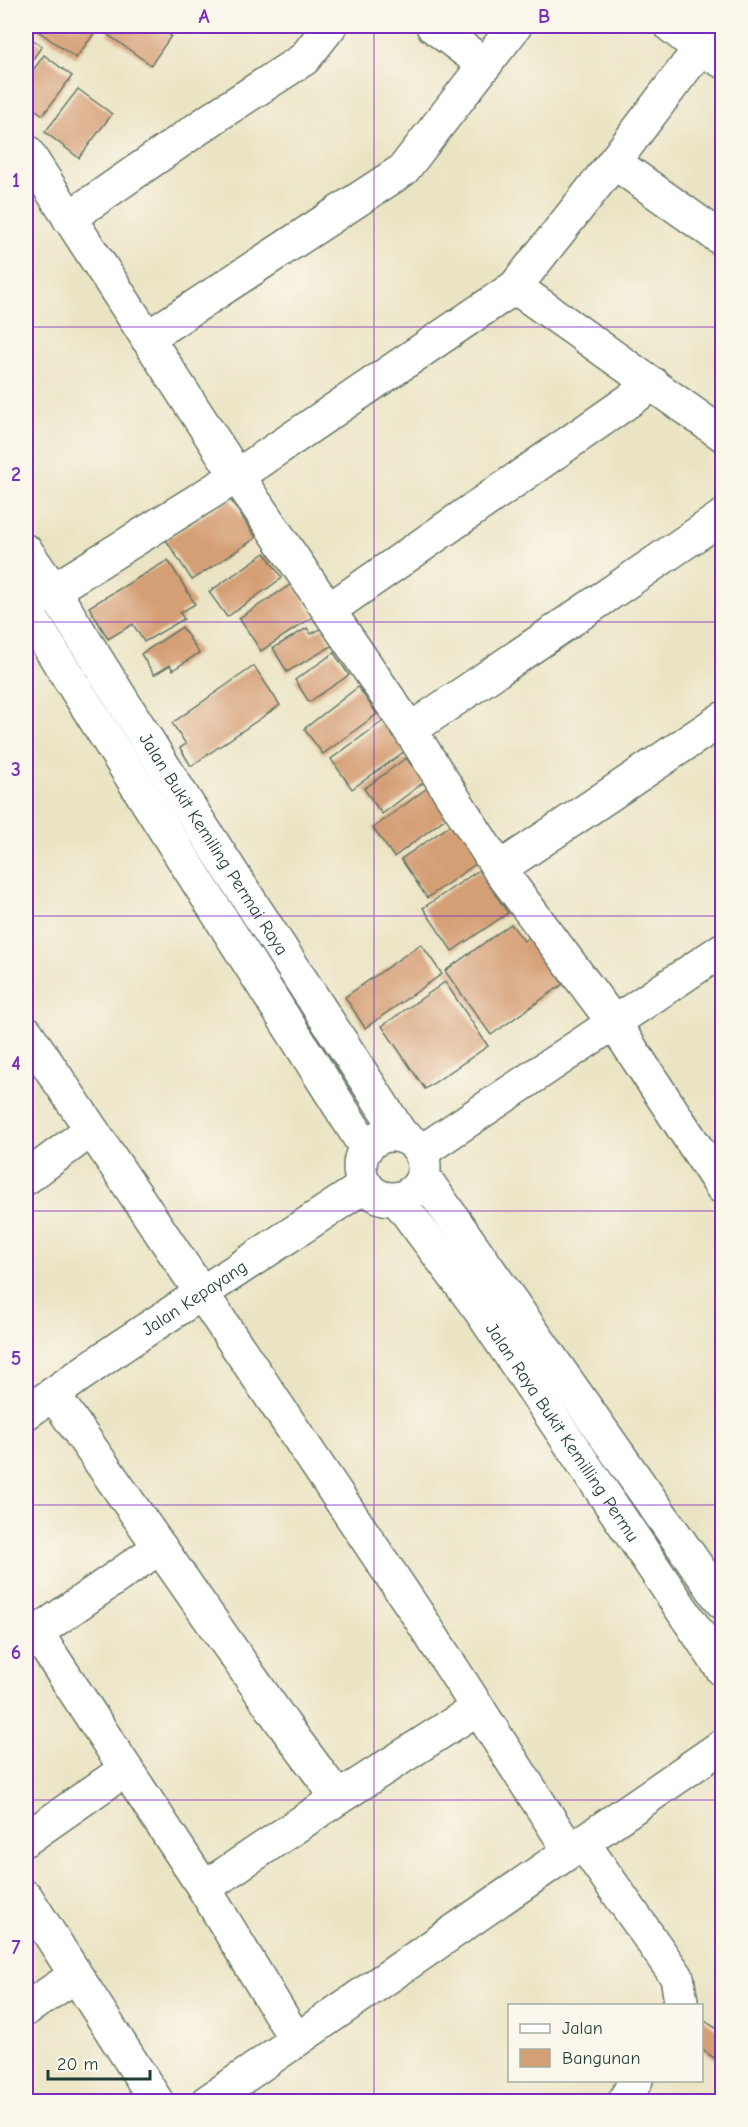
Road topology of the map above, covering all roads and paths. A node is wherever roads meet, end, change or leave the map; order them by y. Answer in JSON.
{"nodes":[{"id":1,"x":330,"y":26,"type":"edge"},
{"id":2,"x":433,"y":26,"type":"edge"},
{"id":3,"x":515,"y":26,"type":"edge"},
{"id":4,"x":671,"y":26,"type":"edge"},
{"id":5,"x":713,"y":45,"type":"edge"},
{"id":6,"x":485,"y":65,"type":"junction"},
{"id":7,"x":26,"y":151,"type":"edge"},
{"id":8,"x":614,"y":162,"type":"junction"},
{"id":9,"x":69,"y":218,"type":"junction"},
{"id":10,"x":723,"y":239,"type":"edge"},
{"id":11,"x":515,"y":287,"type":"junction"},
{"id":12,"x":147,"y":338,"type":"junction"},
{"id":13,"x":652,"y":384,"type":"junction"},
{"id":14,"x":723,"y":434,"type":"edge"},
{"id":15,"x":237,"y":476,"type":"junction"},
{"id":16,"x":723,"y":518,"type":"edge"},
{"id":17,"x":26,"y":551,"type":"edge"},
{"id":18,"x":53,"y":591,"type":"junction"},
{"id":19,"x":26,"y":609,"type":"edge"},
{"id":20,"x":329,"y":610,"type":"junction"},
{"id":21,"x":723,"y":719,"type":"edge"},
{"id":22,"x":410,"y":730,"type":"junction"},
{"id":23,"x":499,"y":869,"type":"junction"},
{"id":24,"x":723,"y":950,"type":"edge"},
{"id":25,"x":614,"y":1023,"type":"junction"},
{"id":26,"x":26,"y":1032,"type":"edge"},
{"id":27,"x":91,"y":1130,"type":"junction"},
{"id":28,"x":366,"y":1148,"type":"junction"},
{"id":29,"x":415,"y":1155,"type":"junction"},
{"id":30,"x":26,"y":1178,"type":"edge"},
{"id":31,"x":721,"y":1182,"type":"edge"},
{"id":32,"x":366,"y":1185,"type":"junction"},
{"id":33,"x":397,"y":1199,"type":"junction"},
{"id":34,"x":202,"y":1294,"type":"junction"},
{"id":35,"x":53,"y":1394,"type":"junction"},
{"id":36,"x":26,"y":1413,"type":"edge"},
{"id":37,"x":159,"y":1547,"type":"junction"},
{"id":38,"x":723,"y":1602,"type":"edge"},
{"id":39,"x":31,"y":1636,"type":"edge"},
{"id":40,"x":723,"y":1670,"type":"edge"},
{"id":41,"x":478,"y":1708,"type":"junction"},
{"id":42,"x":723,"y":1746,"type":"edge"},
{"id":43,"x":126,"y":1768,"type":"junction"},
{"id":44,"x":338,"y":1798,"type":"junction"},
{"id":45,"x":26,"y":1839,"type":"edge"},
{"id":46,"x":576,"y":1847,"type":"junction"},
{"id":47,"x":204,"y":1888,"type":"junction"},
{"id":48,"x":26,"y":1898,"type":"edge"},
{"id":49,"x":75,"y":1976,"type":"junction"},
{"id":50,"x":679,"y":2004,"type":"edge"},
{"id":51,"x":26,"y":2009,"type":"edge"},
{"id":52,"x":296,"y":2040,"type":"junction"},
{"id":53,"x":635,"y":2082,"type":"edge"},
{"id":54,"x":157,"y":2102,"type":"edge"},
{"id":55,"x":207,"y":2102,"type":"edge"},
{"id":56,"x":624,"y":2102,"type":"edge"}],
"edges":[{"from":1,"to":9,"type":"street"},
{"from":2,"to":6,"type":"street"},
{"from":3,"to":6,"type":"street"},
{"from":4,"to":5,"type":"street"},
{"from":5,"to":8,"type":"street"},
{"from":6,"to":12,"type":"street"},
{"from":7,"to":9,"type":"street"},
{"from":8,"to":10,"type":"street"},
{"from":8,"to":11,"type":"street"},
{"from":9,"to":12,"type":"street"},
{"from":11,"to":13,"type":"street"},
{"from":11,"to":15,"type":"street"},
{"from":12,"to":15,"type":"street"},
{"from":13,"to":14,"type":"street"},
{"from":13,"to":20,"type":"street"},
{"from":15,"to":18,"type":"street"},
{"from":15,"to":20,"type":"street"},
{"from":16,"to":22,"type":"street"},
{"from":17,"to":18,"type":"street","name":"Jalan Bukit Kemiling Permai Raya"},
{"from":18,"to":19,"type":"street"},
{"from":18,"to":29,"type":"street","name":"Jalan Bukit Kemiling Permai Raya"},
{"from":19,"to":28,"type":"street","name":"Jalan Bukit Kemiling Permai Raya"},
{"from":20,"to":22,"type":"street"},
{"from":21,"to":23,"type":"street"},
{"from":22,"to":23,"type":"street"},
{"from":23,"to":25,"type":"street"},
{"from":24,"to":25,"type":"street"},
{"from":25,"to":29,"type":"street"},
{"from":25,"to":31,"type":"street"},
{"from":26,"to":27,"type":"street"},
{"from":27,"to":30,"type":"street"},
{"from":27,"to":34,"type":"street"},
{"from":28,"to":29,"type":"street"},
{"from":28,"to":32,"type":"street"},
{"from":29,"to":33,"type":"street"},
{"from":29,"to":38,"type":"street","name":"Jalan Raya Bukit Kemilling Permu"},
{"from":32,"to":33,"type":"street"},
{"from":32,"to":34,"type":"street","name":"Jalan Kepayang"},
{"from":33,"to":40,"type":"street","name":"Jalan Raya Bukit Kemilling Permu"},
{"from":34,"to":35,"type":"street","name":"Jalan Kepayang"},
{"from":34,"to":41,"type":"street"},
{"from":35,"to":36,"type":"street","name":"Jalan Kepayang"},
{"from":35,"to":37,"type":"street"},
{"from":37,"to":39,"type":"street"},
{"from":37,"to":44,"type":"street"},
{"from":39,"to":43,"type":"street"},
{"from":41,"to":44,"type":"street"},
{"from":41,"to":46,"type":"street"},
{"from":42,"to":46,"type":"street"},
{"from":43,"to":45,"type":"street"},
{"from":43,"to":47,"type":"street"},
{"from":44,"to":47,"type":"street"},
{"from":46,"to":50,"type":"street"},
{"from":46,"to":52,"type":"street"},
{"from":47,"to":52,"type":"street"},
{"from":48,"to":49,"type":"street"},
{"from":49,"to":51,"type":"street"},
{"from":49,"to":54,"type":"street"},
{"from":52,"to":55,"type":"street"},
{"from":53,"to":56,"type":"street"}]}
